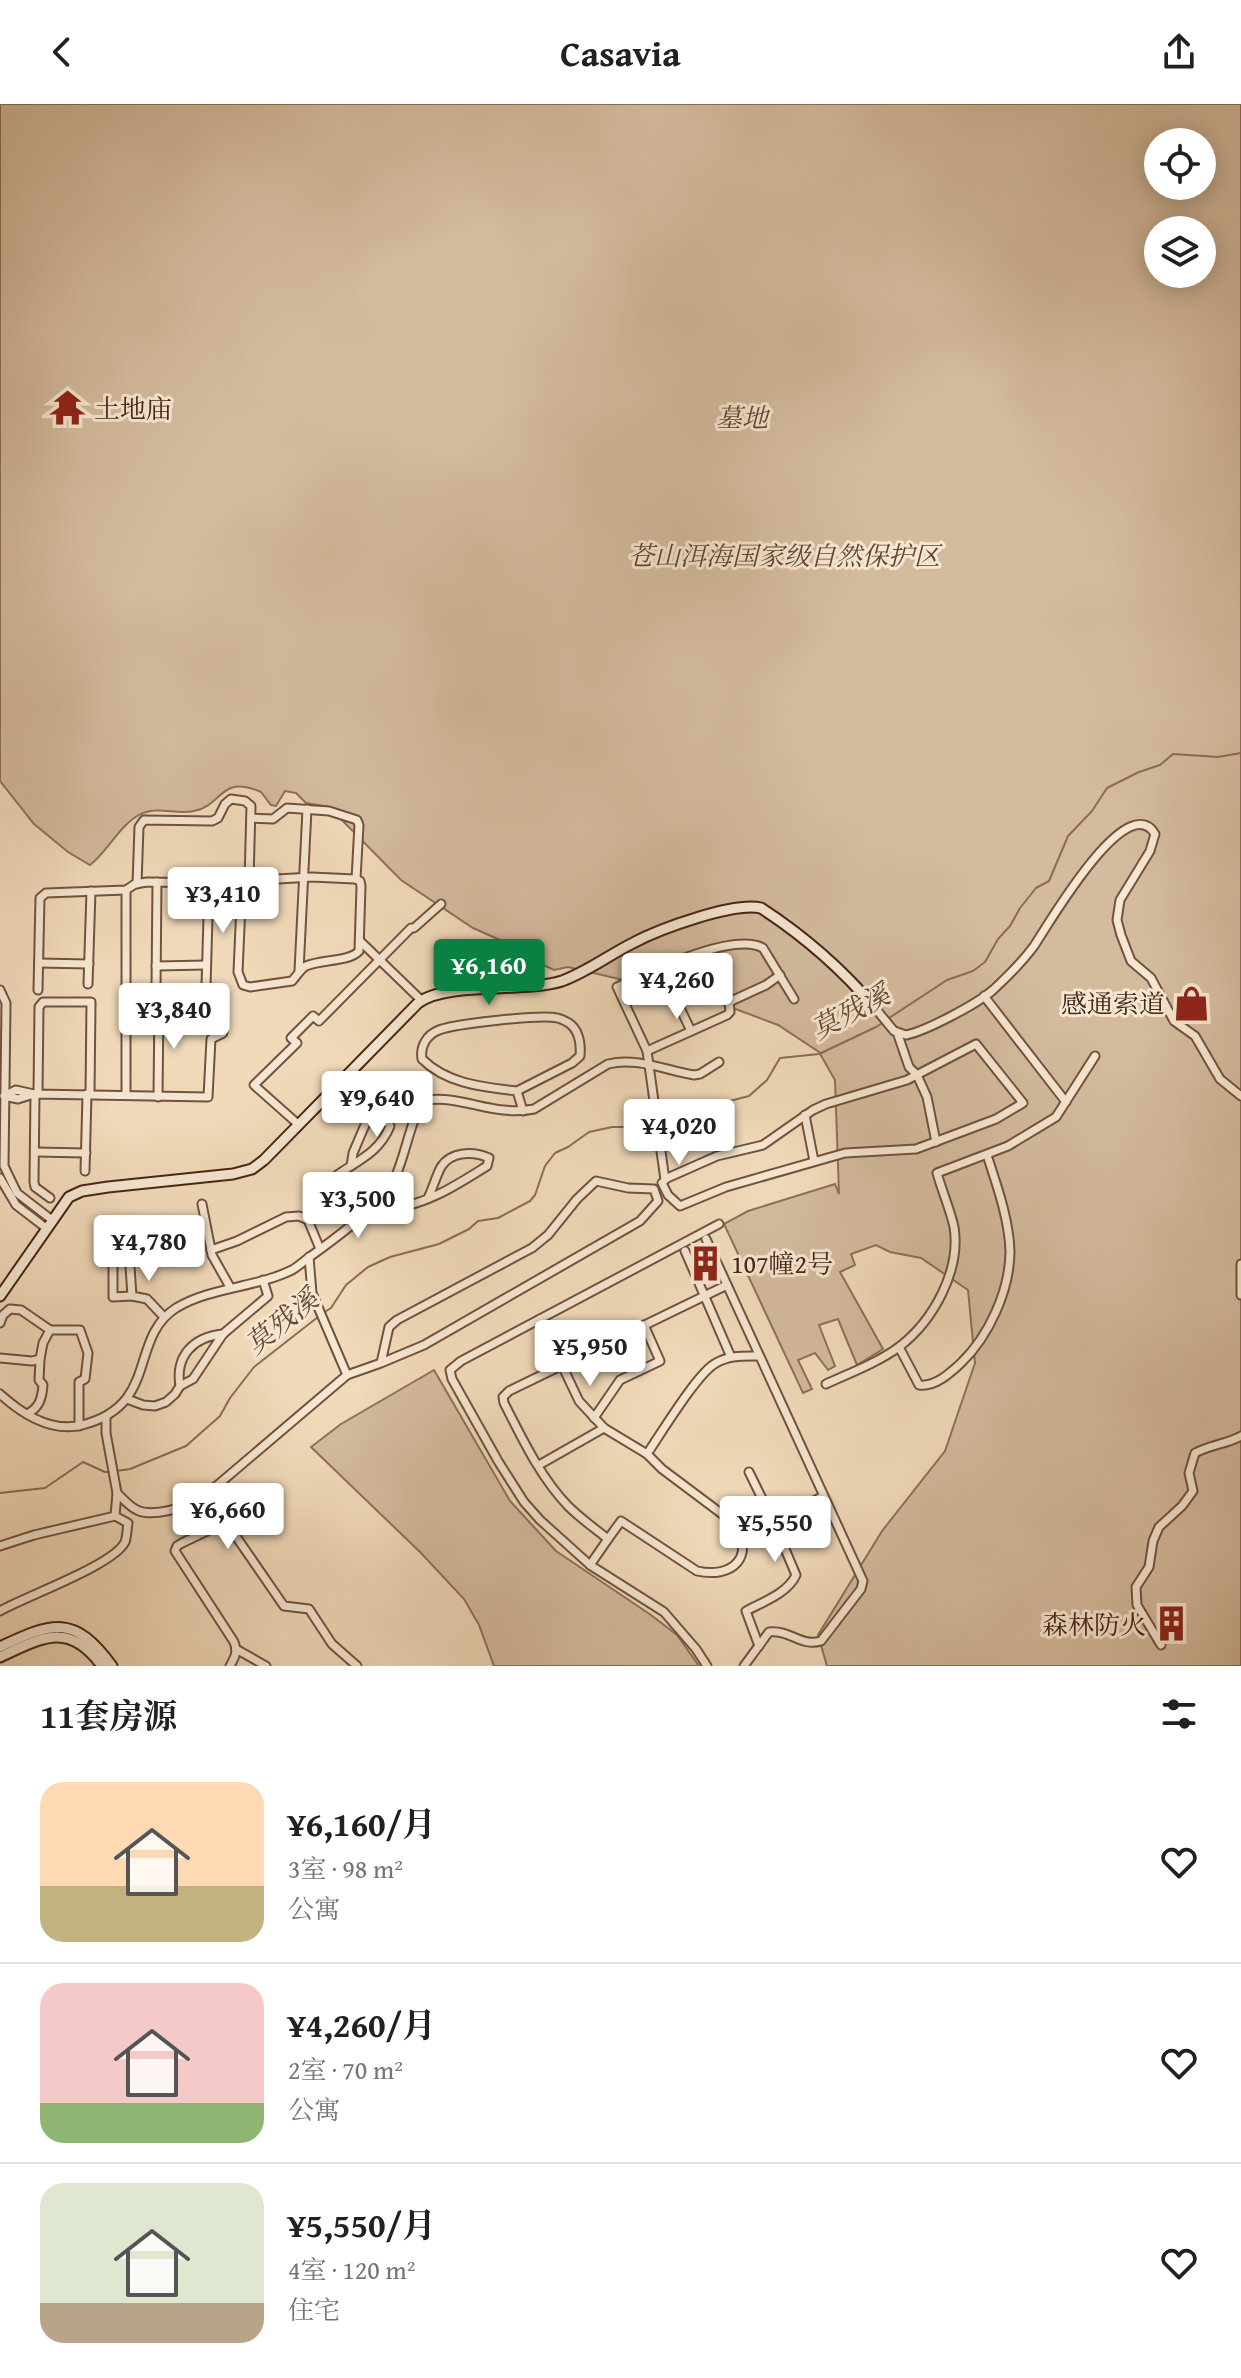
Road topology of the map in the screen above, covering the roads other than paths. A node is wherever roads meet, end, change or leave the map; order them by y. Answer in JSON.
{"nodes":[{"id":1,"x":307,"y":809,"type":"junction"},
{"id":2,"x":251,"y":818,"type":"junction"},
{"id":3,"x":302,"y":877,"type":"junction"},
{"id":4,"x":356,"y":879,"type":"junction"},
{"id":5,"x":157,"y":882,"type":"junction"},
{"id":6,"x":245,"y":882,"type":"junction"},
{"id":7,"x":209,"y":883,"type":"junction"},
{"id":8,"x":137,"y":884,"type":"junction"},
{"id":9,"x":126,"y":890,"type":"junction"},
{"id":10,"x":91,"y":891,"type":"junction"},
{"id":11,"x":441,"y":904,"type":"dead end"},
{"id":12,"x":360,"y":941,"type":"junction"},
{"id":13,"x":704,"y":952,"type":"junction"},
{"id":14,"x":379,"y":960,"type":"junction"},
{"id":15,"x":39,"y":963,"type":"junction"},
{"id":16,"x":89,"y":964,"type":"junction"},
{"id":17,"x":206,"y":965,"type":"junction"},
{"id":18,"x":156,"y":966,"type":"junction"},
{"id":19,"x":661,"y":968,"type":"junction"},
{"id":20,"x":299,"y":972,"type":"junction"},
{"id":21,"x":780,"y":975,"type":"junction"},
{"id":22,"x":88,"y":984,"type":"dead end"},
{"id":23,"x":206,"y":986,"type":"dead end"},
{"id":24,"x":156,"y":988,"type":"dead end"},
{"id":25,"x":0,"y":990,"type":"edge"},
{"id":26,"x":38,"y":990,"type":"dead end"},
{"id":27,"x":984,"y":996,"type":"junction"},
{"id":28,"x":794,"y":999,"type":"dead end"},
{"id":29,"x":421,"y":1000,"type":"junction"},
{"id":30,"x":729,"y":1002,"type":"junction"},
{"id":31,"x":159,"y":1004,"type":"dead end"},
{"id":32,"x":875,"y":1008,"type":"joint"},
{"id":33,"x":224,"y":1023,"type":"dead end"},
{"id":34,"x":691,"y":1031,"type":"junction"},
{"id":35,"x":895,"y":1032,"type":"junction"},
{"id":36,"x":647,"y":1051,"type":"junction"},
{"id":37,"x":1095,"y":1056,"type":"dead end"},
{"id":38,"x":719,"y":1062,"type":"dead end"},
{"id":39,"x":648,"y":1064,"type":"junction"},
{"id":40,"x":917,"y":1075,"type":"junction"},
{"id":41,"x":364,"y":1089,"type":"dead end"},
{"id":42,"x":517,"y":1091,"type":"junction"},
{"id":43,"x":36,"y":1094,"type":"junction"},
{"id":44,"x":88,"y":1094,"type":"junction"},
{"id":45,"x":126,"y":1094,"type":"junction"},
{"id":46,"x":2,"y":1096,"type":"edge"},
{"id":47,"x":1241,"y":1096,"type":"edge"},
{"id":48,"x":158,"y":1097,"type":"junction"},
{"id":49,"x":1066,"y":1102,"type":"junction"},
{"id":50,"x":374,"y":1104,"type":"junction"},
{"id":51,"x":523,"y":1111,"type":"junction"},
{"id":52,"x":805,"y":1115,"type":"junction"},
{"id":53,"x":299,"y":1125,"type":"junction"},
{"id":54,"x":936,"y":1142,"type":"junction"},
{"id":55,"x":36,"y":1152,"type":"junction"},
{"id":56,"x":86,"y":1153,"type":"junction"},
{"id":57,"x":987,"y":1155,"type":"junction"},
{"id":58,"x":814,"y":1161,"type":"junction"},
{"id":59,"x":351,"y":1166,"type":"junction"},
{"id":60,"x":85,"y":1171,"type":"dead end"},
{"id":61,"x":0,"y":1178,"type":"edge"},
{"id":62,"x":664,"y":1181,"type":"junction"},
{"id":63,"x":654,"y":1189,"type":"junction"},
{"id":64,"x":668,"y":1195,"type":"junction"},
{"id":65,"x":385,"y":1196,"type":"junction"},
{"id":66,"x":23,"y":1198,"type":"junction"},
{"id":67,"x":50,"y":1198,"type":"dead end"},
{"id":68,"x":428,"y":1198,"type":"junction"},
{"id":69,"x":658,"y":1201,"type":"junction"},
{"id":70,"x":202,"y":1204,"type":"dead end"},
{"id":71,"x":16,"y":1205,"type":"junction"},
{"id":72,"x":308,"y":1220,"type":"junction"},
{"id":73,"x":49,"y":1224,"type":"junction"},
{"id":74,"x":719,"y":1224,"type":"dead end"},
{"id":75,"x":706,"y":1239,"type":"dead end"},
{"id":76,"x":320,"y":1249,"type":"junction"},
{"id":77,"x":211,"y":1250,"type":"junction"},
{"id":78,"x":685,"y":1251,"type":"dead end"},
{"id":79,"x":129,"y":1252,"type":"dead end"},
{"id":80,"x":113,"y":1253,"type":"dead end"},
{"id":81,"x":309,"y":1257,"type":"junction"},
{"id":82,"x":1241,"y":1264,"type":"edge"},
{"id":83,"x":263,"y":1280,"type":"junction"},
{"id":84,"x":727,"y":1285,"type":"junction"},
{"id":85,"x":230,"y":1287,"type":"junction"},
{"id":86,"x":1241,"y":1295,"type":"edge"},
{"id":87,"x":0,"y":1296,"type":"edge"},
{"id":88,"x":132,"y":1296,"type":"junction"},
{"id":89,"x":704,"y":1296,"type":"junction"},
{"id":90,"x":164,"y":1317,"type":"junction"},
{"id":91,"x":540,"y":1319,"type":"junction"},
{"id":92,"x":0,"y":1323,"type":"edge"},
{"id":93,"x":644,"y":1325,"type":"junction"},
{"id":94,"x":50,"y":1330,"type":"junction"},
{"id":95,"x":223,"y":1334,"type":"junction"},
{"id":96,"x":899,"y":1347,"type":"junction"},
{"id":97,"x":759,"y":1356,"type":"junction"},
{"id":98,"x":731,"y":1357,"type":"junction"},
{"id":99,"x":0,"y":1358,"type":"edge"},
{"id":100,"x":40,"y":1359,"type":"junction"},
{"id":101,"x":381,"y":1363,"type":"junction"},
{"id":102,"x":563,"y":1364,"type":"junction"},
{"id":103,"x":347,"y":1375,"type":"junction"},
{"id":104,"x":826,"y":1384,"type":"dead end"},
{"id":105,"x":180,"y":1386,"type":"junction"},
{"id":106,"x":0,"y":1394,"type":"edge"},
{"id":107,"x":127,"y":1399,"type":"junction"},
{"id":108,"x":27,"y":1414,"type":"junction"},
{"id":109,"x":106,"y":1417,"type":"junction"},
{"id":110,"x":594,"y":1418,"type":"junction"},
{"id":111,"x":79,"y":1426,"type":"junction"},
{"id":112,"x":604,"y":1428,"type":"junction"},
{"id":113,"x":1241,"y":1436,"type":"edge"},
{"id":114,"x":647,"y":1454,"type":"junction"},
{"id":115,"x":539,"y":1465,"type":"junction"},
{"id":116,"x":749,"y":1472,"type":"dead end"},
{"id":117,"x":117,"y":1493,"type":"junction"},
{"id":118,"x":823,"y":1496,"type":"junction"},
{"id":119,"x":138,"y":1511,"type":"junction"},
{"id":120,"x":115,"y":1516,"type":"junction"},
{"id":121,"x":128,"y":1523,"type":"junction"},
{"id":122,"x":774,"y":1523,"type":"junction"},
{"id":123,"x":608,"y":1539,"type":"junction"},
{"id":124,"x":0,"y":1546,"type":"edge"},
{"id":125,"x":590,"y":1565,"type":"junction"},
{"id":126,"x":0,"y":1611,"type":"edge"},
{"id":127,"x":1161,"y":1645,"type":"dead end"},
{"id":128,"x":759,"y":1646,"type":"junction"},
{"id":129,"x":0,"y":1647,"type":"edge"},
{"id":130,"x":236,"y":1649,"type":"junction"},
{"id":131,"x":0,"y":1657,"type":"edge"},
{"id":132,"x":102,"y":1666,"type":"edge"},
{"id":133,"x":112,"y":1666,"type":"edge"},
{"id":134,"x":230,"y":1666,"type":"edge"},
{"id":135,"x":266,"y":1666,"type":"edge"},
{"id":136,"x":357,"y":1666,"type":"edge"},
{"id":137,"x":707,"y":1666,"type":"edge"},
{"id":138,"x":744,"y":1666,"type":"edge"}],
"edges":[{"from":1,"to":2,"type":"street"},
{"from":1,"to":3,"type":"street"},
{"from":1,"to":4,"type":"street"},
{"from":2,"to":6,"type":"street"},
{"from":2,"to":8,"type":"street"},
{"from":3,"to":4,"type":"street"},
{"from":3,"to":6,"type":"street"},
{"from":3,"to":20,"type":"street"},
{"from":4,"to":12,"type":"street"},
{"from":5,"to":7,"type":"street"},
{"from":5,"to":8,"type":"street"},
{"from":5,"to":18,"type":"street"},
{"from":6,"to":7,"type":"street"},
{"from":6,"to":20,"type":"street"},
{"from":7,"to":17,"type":"street"},
{"from":8,"to":9,"type":"street"},
{"from":9,"to":10,"type":"street"},
{"from":9,"to":45,"type":"street"},
{"from":10,"to":15,"type":"street"},
{"from":10,"to":16,"type":"street"},
{"from":11,"to":14,"type":"street"},
{"from":12,"to":14,"type":"street"},
{"from":12,"to":20,"type":"street"},
{"from":13,"to":19,"type":"street"},
{"from":13,"to":21,"type":"street"},
{"from":13,"to":30,"type":"street"},
{"from":14,"to":29,"type":"street"},
{"from":14,"to":53,"type":"street"},
{"from":15,"to":16,"type":"street"},
{"from":15,"to":26,"type":"street"},
{"from":16,"to":22,"type":"street"},
{"from":17,"to":18,"type":"street"},
{"from":17,"to":23,"type":"street"},
{"from":18,"to":24,"type":"street"},
{"from":19,"to":34,"type":"street"},
{"from":19,"to":36,"type":"street"},
{"from":21,"to":28,"type":"street"},
{"from":21,"to":30,"type":"street"},
{"from":25,"to":46,"type":"street"},
{"from":27,"to":35,"type":"street"},
{"from":27,"to":47,"type":"street"},
{"from":27,"to":49,"type":"street"},
{"from":29,"to":32,"type":"street"},
{"from":29,"to":53,"type":"street"},
{"from":30,"to":34,"type":"street"},
{"from":31,"to":48,"type":"street"},
{"from":32,"to":35,"type":"street"},
{"from":33,"to":48,"type":"street"},
{"from":34,"to":36,"type":"street"},
{"from":35,"to":40,"type":"street"},
{"from":36,"to":39,"type":"street"},
{"from":37,"to":49,"type":"street"},
{"from":38,"to":39,"type":"street"},
{"from":39,"to":51,"type":"street"},
{"from":39,"to":62,"type":"street"},
{"from":40,"to":52,"type":"street"},
{"from":40,"to":54,"type":"street"},
{"from":40,"to":54,"type":"street"},
{"from":41,"to":50,"type":"street"},
{"from":42,"to":42,"type":"street"},
{"from":42,"to":51,"type":"street"},
{"from":43,"to":44,"type":"street"},
{"from":43,"to":44,"type":"street"},
{"from":43,"to":46,"type":"street"},
{"from":43,"to":55,"type":"street"},
{"from":44,"to":45,"type":"street"},
{"from":44,"to":56,"type":"street"},
{"from":45,"to":48,"type":"street"},
{"from":46,"to":66,"type":"street"},
{"from":49,"to":57,"type":"street"},
{"from":50,"to":59,"type":"street"},
{"from":50,"to":59,"type":"street"},
{"from":51,"to":65,"type":"street"},
{"from":52,"to":58,"type":"street"},
{"from":52,"to":62,"type":"street"},
{"from":53,"to":73,"type":"street"},
{"from":54,"to":58,"type":"street"},
{"from":55,"to":56,"type":"street"},
{"from":55,"to":67,"type":"street"},
{"from":56,"to":60,"type":"street"},
{"from":57,"to":96,"type":"street"},
{"from":57,"to":96,"type":"street"},
{"from":58,"to":64,"type":"street"},
{"from":59,"to":72,"type":"street"},
{"from":61,"to":71,"type":"street"},
{"from":62,"to":63,"type":"street"},
{"from":62,"to":64,"type":"street"},
{"from":63,"to":69,"type":"street"},
{"from":63,"to":101,"type":"street"},
{"from":64,"to":69,"type":"street"},
{"from":65,"to":68,"type":"street"},
{"from":65,"to":76,"type":"street"},
{"from":66,"to":71,"type":"street"},
{"from":66,"to":73,"type":"street"},
{"from":68,"to":68,"type":"street"},
{"from":69,"to":101,"type":"street"},
{"from":70,"to":77,"type":"street"},
{"from":71,"to":73,"type":"street"},
{"from":72,"to":76,"type":"street"},
{"from":72,"to":77,"type":"street"},
{"from":73,"to":87,"type":"street"},
{"from":74,"to":91,"type":"street"},
{"from":75,"to":84,"type":"street"},
{"from":76,"to":81,"type":"street"},
{"from":77,"to":85,"type":"street"},
{"from":78,"to":89,"type":"street"},
{"from":79,"to":88,"type":"street"},
{"from":80,"to":88,"type":"street"},
{"from":81,"to":83,"type":"street"},
{"from":81,"to":103,"type":"street"},
{"from":82,"to":86,"type":"street"},
{"from":83,"to":85,"type":"street"},
{"from":83,"to":95,"type":"street"},
{"from":84,"to":89,"type":"street"},
{"from":84,"to":97,"type":"street"},
{"from":85,"to":90,"type":"street"},
{"from":88,"to":90,"type":"street"},
{"from":89,"to":93,"type":"street"},
{"from":89,"to":98,"type":"street"},
{"from":90,"to":107,"type":"street"},
{"from":91,"to":102,"type":"street"},
{"from":91,"to":125,"type":"street"},
{"from":92,"to":94,"type":"street"},
{"from":93,"to":102,"type":"street"},
{"from":93,"to":110,"type":"street"},
{"from":94,"to":100,"type":"street"},
{"from":94,"to":111,"type":"street"},
{"from":95,"to":105,"type":"street"},
{"from":95,"to":105,"type":"street"},
{"from":96,"to":104,"type":"street"},
{"from":97,"to":98,"type":"street"},
{"from":97,"to":118,"type":"street"},
{"from":98,"to":114,"type":"street"},
{"from":99,"to":100,"type":"street"},
{"from":100,"to":108,"type":"street"},
{"from":101,"to":103,"type":"street"},
{"from":102,"to":110,"type":"street"},
{"from":102,"to":115,"type":"street"},
{"from":103,"to":119,"type":"street"},
{"from":105,"to":107,"type":"street"},
{"from":106,"to":108,"type":"street"},
{"from":107,"to":109,"type":"street"},
{"from":108,"to":111,"type":"street"},
{"from":109,"to":111,"type":"street"},
{"from":109,"to":117,"type":"street"},
{"from":110,"to":112,"type":"street"},
{"from":112,"to":114,"type":"street"},
{"from":112,"to":115,"type":"street"},
{"from":113,"to":127,"type":"street"},
{"from":114,"to":123,"type":"street"},
{"from":115,"to":123,"type":"street"},
{"from":116,"to":122,"type":"street"},
{"from":117,"to":119,"type":"street"},
{"from":117,"to":120,"type":"street"},
{"from":118,"to":122,"type":"street"},
{"from":118,"to":128,"type":"street"},
{"from":119,"to":121,"type":"street"},
{"from":120,"to":121,"type":"street"},
{"from":120,"to":124,"type":"street"},
{"from":121,"to":126,"type":"street"},
{"from":122,"to":128,"type":"street"},
{"from":123,"to":125,"type":"street"},
{"from":125,"to":137,"type":"street"},
{"from":128,"to":138,"type":"street"},
{"from":129,"to":133,"type":"street"},
{"from":130,"to":134,"type":"street"},
{"from":130,"to":135,"type":"street"},
{"from":130,"to":136,"type":"street"},
{"from":131,"to":132,"type":"street"}]}
